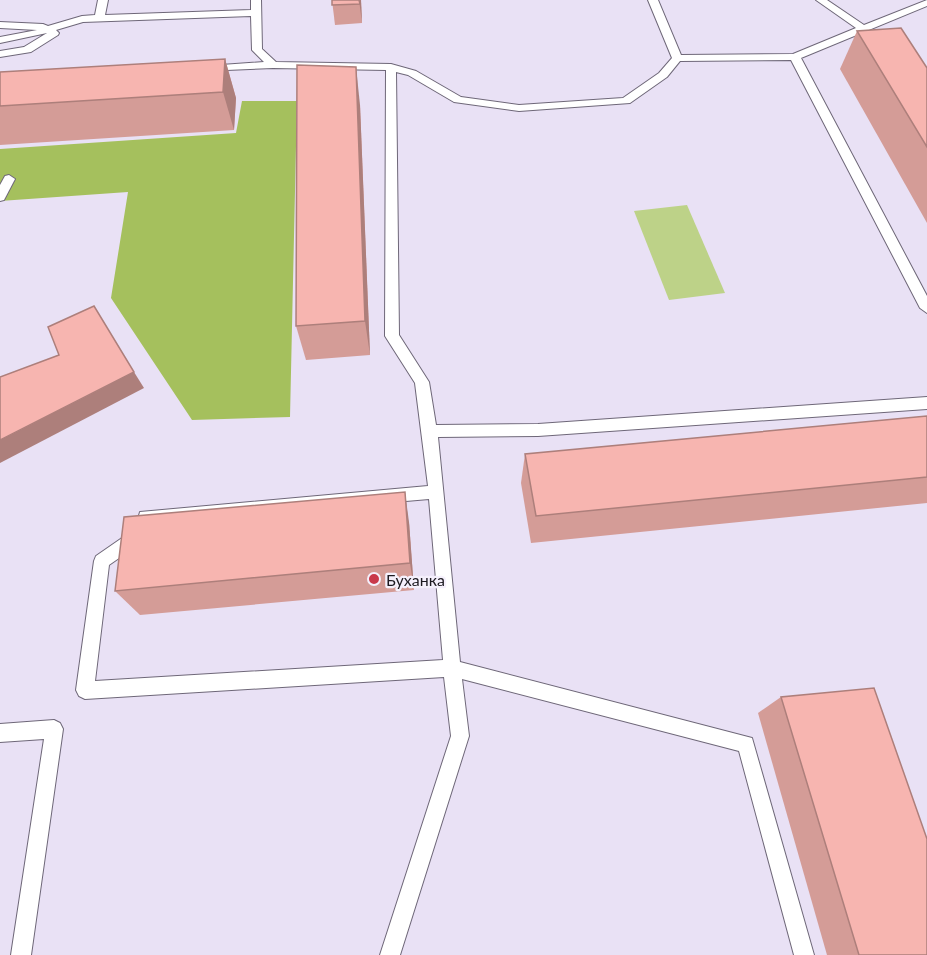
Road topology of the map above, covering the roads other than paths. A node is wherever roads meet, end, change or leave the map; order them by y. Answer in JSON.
{"nodes":[{"id":1,"x":103,"y":0,"type":"edge"},
{"id":2,"x":256,"y":0,"type":"edge"},
{"id":3,"x":653,"y":0,"type":"edge"},
{"id":4,"x":821,"y":0,"type":"edge"},
{"id":5,"x":927,"y":2,"type":"edge"},
{"id":6,"x":256,"y":13,"type":"junction"},
{"id":7,"x":99,"y":18,"type":"junction"},
{"id":8,"x":0,"y":26,"type":"edge"},
{"id":9,"x":61,"y":27,"type":"junction"},
{"id":10,"x":862,"y":28,"type":"junction"},
{"id":11,"x":0,"y":40,"type":"edge"},
{"id":12,"x":0,"y":54,"type":"edge"},
{"id":13,"x":795,"y":57,"type":"junction"},
{"id":14,"x":677,"y":58,"type":"junction"},
{"id":15,"x":273,"y":65,"type":"junction"},
{"id":16,"x":391,"y":67,"type":"junction"},
{"id":17,"x":190,"y":70,"type":"edge"},
{"id":18,"x":9,"y":179,"type":"dead end"},
{"id":19,"x":0,"y":197,"type":"edge"},
{"id":20,"x":927,"y":308,"type":"edge"},
{"id":21,"x":927,"y":403,"type":"edge"},
{"id":22,"x":430,"y":431,"type":"junction"},
{"id":23,"x":436,"y":492,"type":"junction"},
{"id":24,"x":452,"y":668,"type":"junction"},
{"id":25,"x":0,"y":733,"type":"edge"},
{"id":26,"x":21,"y":955,"type":"edge"},
{"id":27,"x":390,"y":955,"type":"edge"},
{"id":28,"x":804,"y":955,"type":"edge"}],
"edges":[{"from":1,"to":7,"type":"lane"},
{"from":2,"to":6,"type":"lane"},
{"from":3,"to":14,"type":"lane"},
{"from":4,"to":10,"type":"lane"},
{"from":5,"to":10,"type":"lane"},
{"from":6,"to":7,"type":"lane"},
{"from":6,"to":15,"type":"lane"},
{"from":7,"to":9,"type":"lane"},
{"from":8,"to":9,"type":"lane"},
{"from":9,"to":11,"type":"lane"},
{"from":9,"to":12,"type":"lane"},
{"from":10,"to":13,"type":"lane"},
{"from":13,"to":14,"type":"lane"},
{"from":13,"to":20,"type":"lane"},
{"from":14,"to":16,"type":"lane"},
{"from":15,"to":16,"type":"lane"},
{"from":15,"to":17,"type":"lane"},
{"from":16,"to":22,"type":"lane"},
{"from":18,"to":19,"type":"lane"},
{"from":21,"to":22,"type":"lane"},
{"from":22,"to":23,"type":"lane"},
{"from":23,"to":24,"type":"lane"},
{"from":23,"to":24,"type":"lane"},
{"from":24,"to":27,"type":"lane"},
{"from":24,"to":28,"type":"lane"},
{"from":25,"to":26,"type":"lane"}]}
